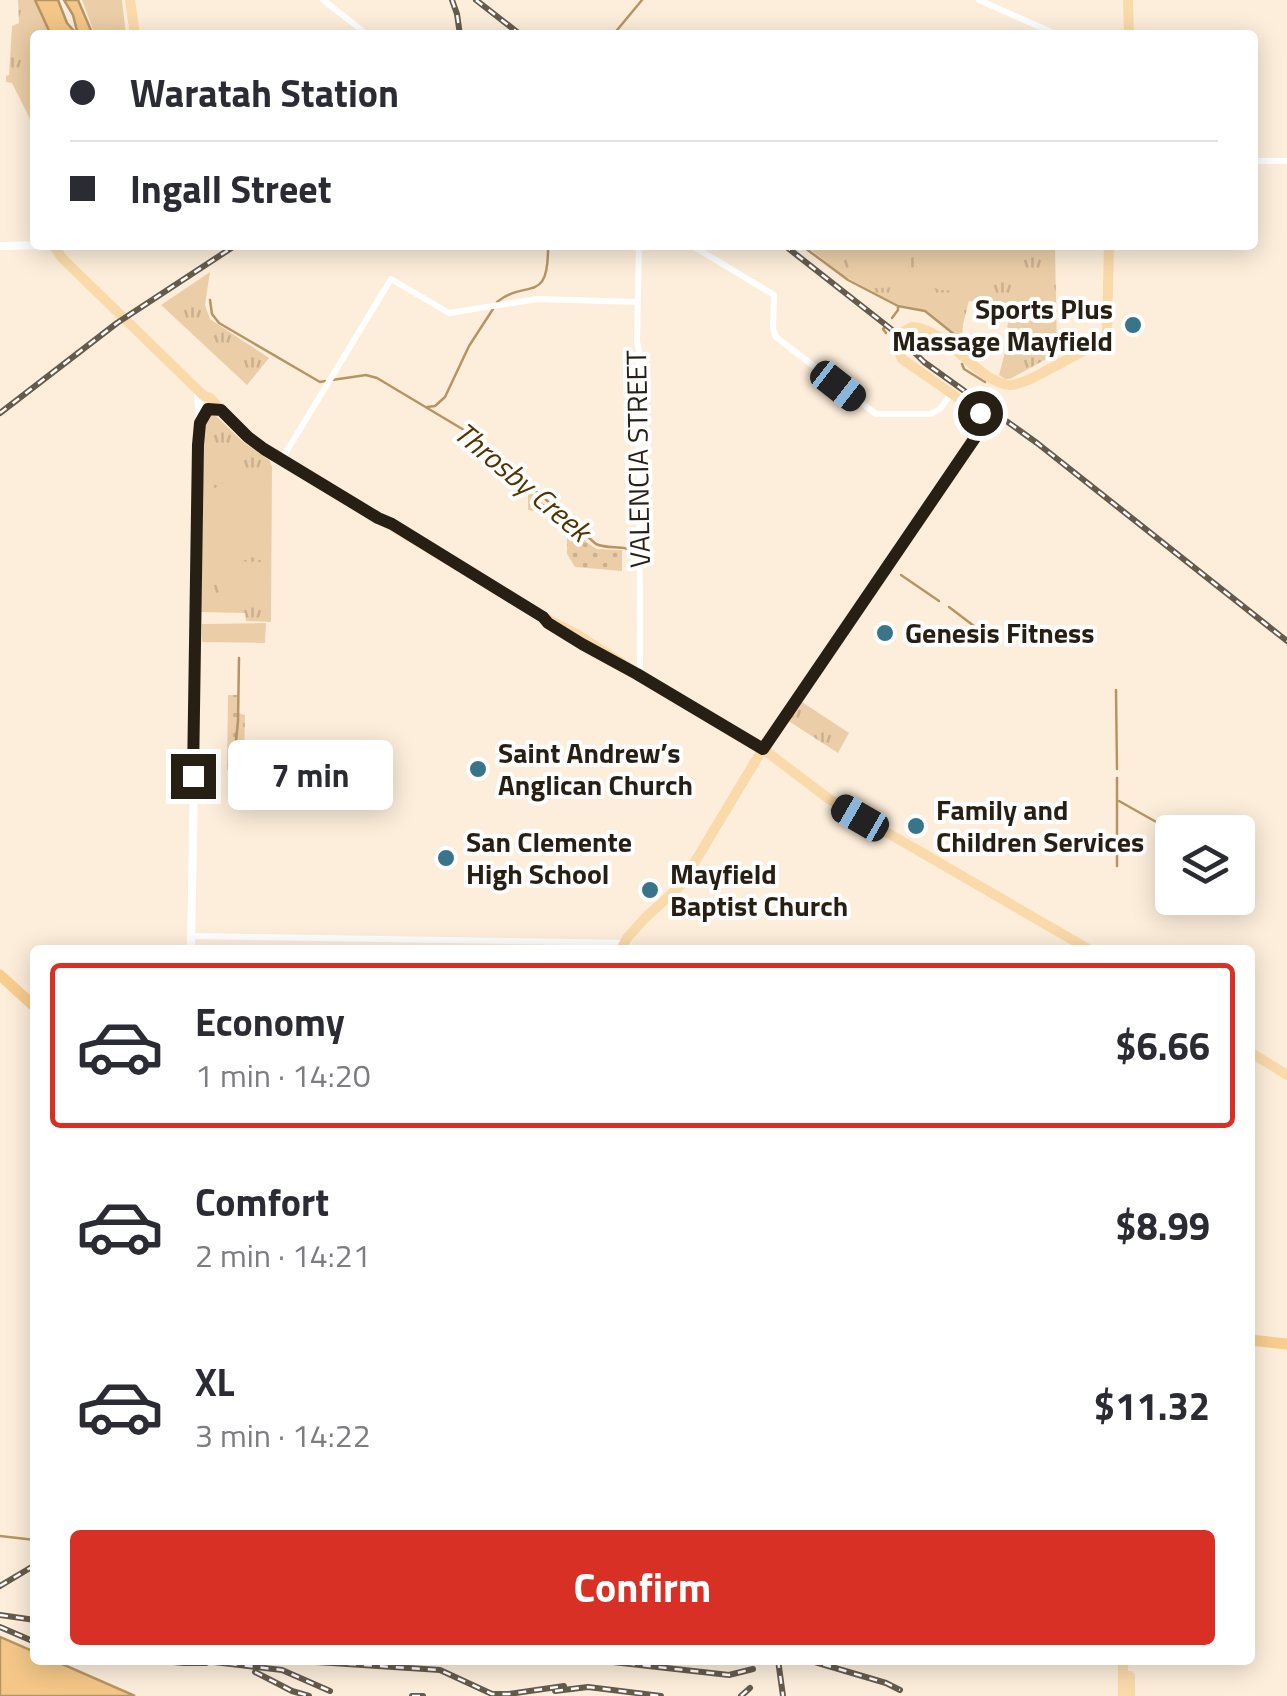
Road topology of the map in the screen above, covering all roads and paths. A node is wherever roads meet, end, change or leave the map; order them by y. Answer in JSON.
{"nodes":[{"id":1,"x":130,"y":0,"type":"edge"},
{"id":2,"x":323,"y":0,"type":"edge"},
{"id":3,"x":979,"y":0,"type":"edge"},
{"id":4,"x":1126,"y":0,"type":"edge"},
{"id":5,"x":133,"y":30,"type":"edge"},
{"id":6,"x":362,"y":30,"type":"edge"},
{"id":7,"x":1047,"y":30,"type":"edge"},
{"id":8,"x":1127,"y":30,"type":"edge"},
{"id":9,"x":1258,"y":161,"type":"edge"},
{"id":10,"x":1287,"y":161,"type":"edge"},
{"id":11,"x":30,"y":245,"type":"edge"},
{"id":12,"x":0,"y":246,"type":"edge"},
{"id":13,"x":59,"y":250,"type":"edge"},
{"id":14,"x":639,"y":250,"type":"edge"},
{"id":15,"x":699,"y":250,"type":"edge"},
{"id":16,"x":1109,"y":250,"type":"edge"},
{"id":17,"x":637,"y":302,"type":"junction"},
{"id":18,"x":132,"y":323,"type":"junction"},
{"id":19,"x":1061,"y":363,"type":"junction"},
{"id":20,"x":998,"y":383,"type":"junction"},
{"id":21,"x":198,"y":389,"type":"junction"},
{"id":22,"x":951,"y":394,"type":"junction"},
{"id":23,"x":208,"y":399,"type":"junction"},
{"id":24,"x":221,"y":410,"type":"junction"},
{"id":25,"x":201,"y":416,"type":"junction"},
{"id":26,"x":281,"y":460,"type":"junction"},
{"id":27,"x":637,"y":674,"type":"junction"},
{"id":28,"x":763,"y":749,"type":"junction"},
{"id":29,"x":191,"y":936,"type":"junction"},
{"id":30,"x":591,"y":940,"type":"junction"},
{"id":31,"x":625,"y":943,"type":"edge"},
{"id":32,"x":191,"y":945,"type":"edge"},
{"id":33,"x":1081,"y":945,"type":"edge"},
{"id":34,"x":0,"y":975,"type":"edge"},
{"id":35,"x":0,"y":983,"type":"edge"},
{"id":36,"x":30,"y":1005,"type":"edge"},
{"id":37,"x":30,"y":1006,"type":"edge"},
{"id":38,"x":1255,"y":1055,"type":"edge"},
{"id":39,"x":1287,"y":1075,"type":"edge"},
{"id":40,"x":1255,"y":1338,"type":"edge"},
{"id":41,"x":1287,"y":1341,"type":"edge"},
{"id":42,"x":1127,"y":1665,"type":"edge"},
{"id":43,"x":1126,"y":1696,"type":"edge"}],
"edges":[{"from":1,"to":5,"type":"main road"},
{"from":2,"to":6,"type":"street"},
{"from":3,"to":7,"type":"street"},
{"from":4,"to":8,"type":"main road"},
{"from":9,"to":10,"type":"street"},
{"from":11,"to":12,"type":"main road"},
{"from":13,"to":18,"type":"main road"},
{"from":14,"to":17,"type":"street","name":"VALENCIA STREET"},
{"from":15,"to":22,"type":"street"},
{"from":16,"to":19,"type":"main road"},
{"from":17,"to":26,"type":"street"},
{"from":17,"to":27,"type":"street","name":"VALENCIA STREET"},
{"from":18,"to":21,"type":"main road"},
{"from":18,"to":23,"type":"main road"},
{"from":19,"to":20,"type":"main road"},
{"from":19,"to":20,"type":"main road"},
{"from":20,"to":22,"type":"main road"},
{"from":21,"to":23,"type":"main road"},
{"from":21,"to":25,"type":"main road"},
{"from":22,"to":28,"type":"main road"},
{"from":23,"to":24,"type":"main road"},
{"from":23,"to":25,"type":"main road"},
{"from":24,"to":25,"type":"main road"},
{"from":24,"to":26,"type":"main road"},
{"from":25,"to":29,"type":"main road"},
{"from":26,"to":27,"type":"main road"},
{"from":27,"to":28,"type":"main road"},
{"from":28,"to":31,"type":"main road"},
{"from":28,"to":33,"type":"main road"},
{"from":29,"to":30,"type":"street"},
{"from":29,"to":32,"type":"main road"},
{"from":30,"to":31,"type":"street"},
{"from":30,"to":31,"type":"street"},
{"from":34,"to":36,"type":"highway"},
{"from":35,"to":37,"type":"highway"},
{"from":38,"to":39,"type":"main road"},
{"from":40,"to":41,"type":"highway"},
{"from":42,"to":43,"type":"main road"}]}
